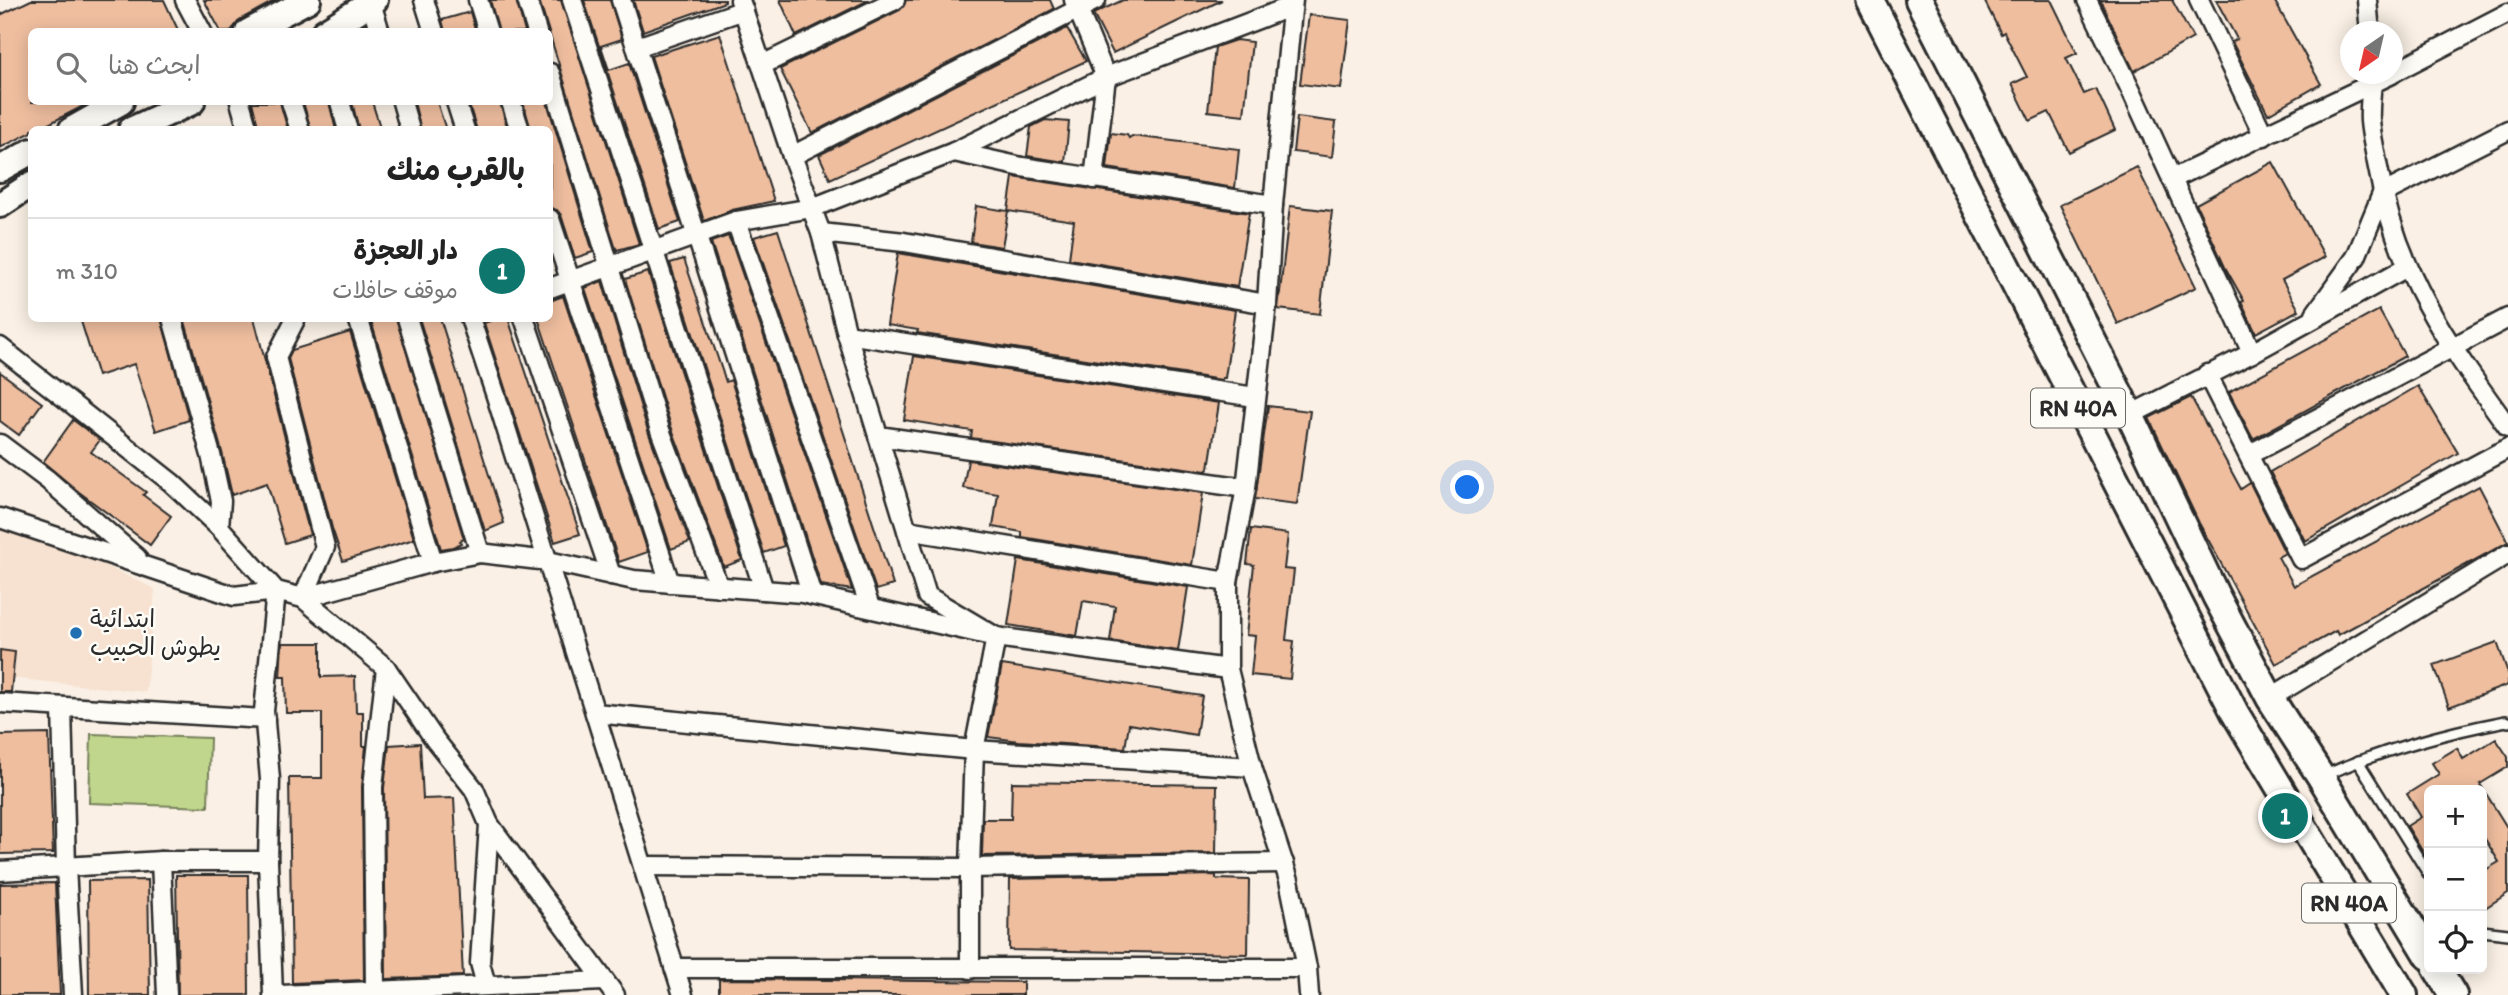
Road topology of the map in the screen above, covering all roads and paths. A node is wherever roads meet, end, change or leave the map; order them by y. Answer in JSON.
{"nodes":[{"id":1,"x":186,"y":0,"type":"edge"},
{"id":2,"x":424,"y":0,"type":"edge"},
{"id":3,"x":478,"y":0,"type":"edge"},
{"id":4,"x":527,"y":0,"type":"edge"},
{"id":5,"x":572,"y":0,"type":"edge"},
{"id":6,"x":621,"y":0,"type":"edge"},
{"id":7,"x":895,"y":0,"type":"edge"},
{"id":8,"x":1097,"y":0,"type":"edge"},
{"id":9,"x":1870,"y":0,"type":"edge"},
{"id":10,"x":1919,"y":0,"type":"edge"},
{"id":11,"x":2087,"y":0,"type":"edge"},
{"id":12,"x":2199,"y":0,"type":"edge"},
{"id":13,"x":2367,"y":0,"type":"edge"},
{"id":14,"x":372,"y":1,"type":"edge"},
{"id":15,"x":300,"y":2,"type":"edge"},
{"id":16,"x":1292,"y":3,"type":"edge"},
{"id":17,"x":1076,"y":4,"type":"edge"},
{"id":18,"x":742,"y":5,"type":"edge"},
{"id":19,"x":2508,"y":13,"type":"edge"},
{"id":20,"x":2369,"y":21,"type":"edge"},
{"id":21,"x":200,"y":28,"type":"edge"},
{"id":22,"x":255,"y":28,"type":"edge"},
{"id":23,"x":330,"y":28,"type":"edge"},
{"id":24,"x":379,"y":28,"type":"edge"},
{"id":25,"x":433,"y":28,"type":"edge"},
{"id":26,"x":487,"y":28,"type":"edge"},
{"id":27,"x":536,"y":28,"type":"edge"},
{"id":28,"x":636,"y":47,"type":"junction"},
{"id":29,"x":762,"y":65,"type":"junction"},
{"id":30,"x":2403,"y":67,"type":"edge"},
{"id":31,"x":1106,"y":77,"type":"junction"},
{"id":32,"x":553,"y":83,"type":"edge"},
{"id":33,"x":2363,"y":84,"type":"edge"},
{"id":34,"x":2372,"y":84,"type":"edge"},
{"id":35,"x":116,"y":105,"type":"edge"},
{"id":36,"x":185,"y":105,"type":"edge"},
{"id":37,"x":241,"y":105,"type":"edge"},
{"id":38,"x":292,"y":105,"type":"edge"},
{"id":39,"x":341,"y":105,"type":"edge"},
{"id":40,"x":403,"y":105,"type":"edge"},
{"id":41,"x":457,"y":105,"type":"edge"},
{"id":42,"x":512,"y":105,"type":"edge"},
{"id":43,"x":78,"y":126,"type":"edge"},
{"id":44,"x":140,"y":126,"type":"edge"},
{"id":45,"x":247,"y":126,"type":"edge"},
{"id":46,"x":299,"y":126,"type":"edge"},
{"id":47,"x":347,"y":126,"type":"edge"},
{"id":48,"x":410,"y":126,"type":"edge"},
{"id":49,"x":464,"y":126,"type":"edge"},
{"id":50,"x":519,"y":126,"type":"edge"},
{"id":51,"x":2508,"y":130,"type":"edge"},
{"id":52,"x":2264,"y":136,"type":"junction"},
{"id":53,"x":954,"y":152,"type":"junction"},
{"id":54,"x":28,"y":153,"type":"edge"},
{"id":55,"x":792,"y":156,"type":"junction"},
{"id":56,"x":0,"y":169,"type":"edge"},
{"id":57,"x":1094,"y":179,"type":"junction"},
{"id":58,"x":2172,"y":179,"type":"junction"},
{"id":59,"x":28,"y":187,"type":"edge"},
{"id":60,"x":2382,"y":194,"type":"junction"},
{"id":61,"x":0,"y":205,"type":"edge"},
{"id":62,"x":1273,"y":205,"type":"junction"},
{"id":63,"x":813,"y":208,"type":"junction"},
{"id":64,"x":736,"y":221,"type":"junction"},
{"id":65,"x":553,"y":228,"type":"edge"},
{"id":66,"x":821,"y":233,"type":"junction"},
{"id":67,"x":696,"y":235,"type":"junction"},
{"id":68,"x":654,"y":250,"type":"junction"},
{"id":69,"x":609,"y":267,"type":"junction"},
{"id":70,"x":2407,"y":267,"type":"junction"},
{"id":71,"x":570,"y":281,"type":"junction"},
{"id":72,"x":553,"y":287,"type":"edge"},
{"id":73,"x":1267,"y":304,"type":"junction"},
{"id":74,"x":2508,"y":318,"type":"edge"},
{"id":75,"x":2312,"y":320,"type":"junction"},
{"id":76,"x":173,"y":322,"type":"edge"},
{"id":77,"x":294,"y":322,"type":"edge"},
{"id":78,"x":359,"y":322,"type":"edge"},
{"id":79,"x":408,"y":322,"type":"edge"},
{"id":80,"x":471,"y":322,"type":"edge"},
{"id":81,"x":525,"y":322,"type":"edge"},
{"id":82,"x":847,"y":334,"type":"junction"},
{"id":83,"x":0,"y":347,"type":"edge"},
{"id":84,"x":2451,"y":349,"type":"junction"},
{"id":85,"x":2252,"y":352,"type":"junction"},
{"id":86,"x":2207,"y":374,"type":"junction"},
{"id":87,"x":1255,"y":397,"type":"junction"},
{"id":88,"x":2130,"y":415,"type":"junction"},
{"id":89,"x":2508,"y":427,"type":"edge"},
{"id":90,"x":878,"y":436,"type":"junction"},
{"id":91,"x":0,"y":444,"type":"edge"},
{"id":92,"x":2508,"y":447,"type":"edge"},
{"id":93,"x":2250,"y":454,"type":"junction"},
{"id":94,"x":1246,"y":488,"type":"junction"},
{"id":95,"x":0,"y":518,"type":"edge"},
{"id":96,"x":219,"y":527,"type":"junction"},
{"id":97,"x":907,"y":530,"type":"junction"},
{"id":98,"x":480,"y":553,"type":"junction"},
{"id":99,"x":2508,"y":554,"type":"edge"},
{"id":100,"x":548,"y":561,"type":"junction"},
{"id":101,"x":433,"y":562,"type":"junction"},
{"id":102,"x":144,"y":564,"type":"junction"},
{"id":103,"x":611,"y":575,"type":"junction"},
{"id":104,"x":1228,"y":582,"type":"junction"},
{"id":105,"x":670,"y":583,"type":"junction"},
{"id":106,"x":719,"y":587,"type":"junction"},
{"id":107,"x":764,"y":590,"type":"junction"},
{"id":108,"x":276,"y":591,"type":"junction"},
{"id":109,"x":813,"y":595,"type":"junction"},
{"id":110,"x":303,"y":598,"type":"junction"},
{"id":111,"x":870,"y":607,"type":"junction"},
{"id":112,"x":996,"y":637,"type":"junction"},
{"id":113,"x":386,"y":668,"type":"junction"},
{"id":114,"x":1228,"y":669,"type":"junction"},
{"id":115,"x":2270,"y":698,"type":"junction"},
{"id":116,"x":0,"y":704,"type":"edge"},
{"id":117,"x":62,"y":707,"type":"junction"},
{"id":118,"x":595,"y":713,"type":"junction"},
{"id":119,"x":265,"y":719,"type":"junction"},
{"id":120,"x":2508,"y":722,"type":"edge"},
{"id":121,"x":974,"y":750,"type":"junction"},
{"id":122,"x":2358,"y":761,"type":"junction"},
{"id":123,"x":1252,"y":767,"type":"junction"},
{"id":124,"x":2321,"y":777,"type":"junction"},
{"id":125,"x":489,"y":824,"type":"junction"},
{"id":126,"x":161,"y":861,"type":"junction"},
{"id":127,"x":268,"y":861,"type":"junction"},
{"id":128,"x":1284,"y":863,"type":"junction"},
{"id":129,"x":643,"y":866,"type":"junction"},
{"id":130,"x":66,"y":867,"type":"junction"},
{"id":131,"x":2424,"y":867,"type":"edge"},
{"id":132,"x":970,"y":868,"type":"junction"},
{"id":133,"x":0,"y":871,"type":"edge"},
{"id":134,"x":2487,"y":932,"type":"edge"},
{"id":135,"x":2508,"y":934,"type":"edge"},
{"id":136,"x":2424,"y":948,"type":"edge"},
{"id":137,"x":674,"y":968,"type":"junction"},
{"id":138,"x":1307,"y":968,"type":"junction"},
{"id":139,"x":970,"y":969,"type":"junction"},
{"id":140,"x":2440,"y":974,"type":"edge"},
{"id":141,"x":486,"y":985,"type":"junction"},
{"id":142,"x":609,"y":988,"type":"edge"},
{"id":143,"x":375,"y":990,"type":"junction"},
{"id":144,"x":73,"y":995,"type":"edge"},
{"id":145,"x":167,"y":995,"type":"edge"},
{"id":146,"x":273,"y":995,"type":"edge"},
{"id":147,"x":280,"y":995,"type":"edge"},
{"id":148,"x":683,"y":995,"type":"edge"},
{"id":149,"x":1309,"y":995,"type":"edge"},
{"id":150,"x":2404,"y":995,"type":"edge"},
{"id":151,"x":2453,"y":995,"type":"edge"}],
"edges":[{"from":1,"to":21,"type":"street"},
{"from":2,"to":25,"type":"street"},
{"from":3,"to":26,"type":"street"},
{"from":4,"to":27,"type":"street"},
{"from":5,"to":68,"type":"street"},
{"from":6,"to":28,"type":"street"},
{"from":7,"to":29,"type":"street"},
{"from":8,"to":17,"type":"street"},
{"from":9,"to":150,"type":"main road","number":"RN 40A"},
{"from":10,"to":88,"type":"main road","number":"RN 40A"},
{"from":11,"to":58,"type":"street"},
{"from":12,"to":52,"type":"street"},
{"from":13,"to":20,"type":"street"},
{"from":14,"to":23,"type":"main road"},
{"from":14,"to":24,"type":"street"},
{"from":15,"to":22,"type":"main road"},
{"from":16,"to":31,"type":"street"},
{"from":16,"to":62,"type":"street"},
{"from":17,"to":31,"type":"street"},
{"from":17,"to":55,"type":"street"},
{"from":18,"to":28,"type":"street"},
{"from":18,"to":29,"type":"street"},
{"from":19,"to":30,"type":"street"},
{"from":28,"to":67,"type":"street"},
{"from":29,"to":55,"type":"street"},
{"from":31,"to":53,"type":"street"},
{"from":31,"to":57,"type":"street"},
{"from":32,"to":69,"type":"street"},
{"from":33,"to":52,"type":"street"},
{"from":34,"to":60,"type":"street"},
{"from":35,"to":43,"type":"main road"},
{"from":36,"to":44,"type":"main road"},
{"from":37,"to":45,"type":"street"},
{"from":38,"to":46,"type":"street"},
{"from":39,"to":47,"type":"street"},
{"from":40,"to":48,"type":"street"},
{"from":41,"to":49,"type":"street"},
{"from":42,"to":50,"type":"street"},
{"from":51,"to":60,"type":"street"},
{"from":52,"to":58,"type":"street"},
{"from":53,"to":57,"type":"street"},
{"from":53,"to":63,"type":"street"},
{"from":54,"to":56,"type":"main road"},
{"from":55,"to":63,"type":"street"},
{"from":57,"to":62,"type":"street"},
{"from":58,"to":85,"type":"street"},
{"from":59,"to":61,"type":"main road"},
{"from":60,"to":70,"type":"street"},
{"from":60,"to":75,"type":"street"},
{"from":62,"to":73,"type":"street"},
{"from":63,"to":64,"type":"street"},
{"from":63,"to":66,"type":"street"},
{"from":64,"to":67,"type":"street"},
{"from":64,"to":111,"type":"street"},
{"from":65,"to":71,"type":"street"},
{"from":66,"to":73,"type":"street"},
{"from":66,"to":82,"type":"street"},
{"from":67,"to":68,"type":"street"},
{"from":67,"to":109,"type":"street"},
{"from":68,"to":69,"type":"street"},
{"from":68,"to":107,"type":"street"},
{"from":69,"to":71,"type":"street"},
{"from":69,"to":106,"type":"street"},
{"from":70,"to":75,"type":"street"},
{"from":70,"to":84,"type":"street"},
{"from":71,"to":72,"type":"street"},
{"from":71,"to":105,"type":"street"},
{"from":73,"to":87,"type":"street"},
{"from":74,"to":84,"type":"street"},
{"from":75,"to":85,"type":"street"},
{"from":76,"to":96,"type":"street"},
{"from":77,"to":110,"type":"street"},
{"from":78,"to":101,"type":"street"},
{"from":79,"to":98,"type":"street"},
{"from":80,"to":100,"type":"street"},
{"from":81,"to":103,"type":"street"},
{"from":82,"to":87,"type":"street"},
{"from":82,"to":90,"type":"street"},
{"from":83,"to":96,"type":"street"},
{"from":84,"to":89,"type":"street"},
{"from":84,"to":93,"type":"street"},
{"from":85,"to":86,"type":"street"},
{"from":86,"to":88,"type":"street"},
{"from":86,"to":93,"type":"street"},
{"from":87,"to":94,"type":"street"},
{"from":88,"to":115,"type":"main road","number":"RN 40A"},
{"from":90,"to":94,"type":"street"},
{"from":90,"to":97,"type":"street"},
{"from":91,"to":102,"type":"street"},
{"from":92,"to":93,"type":"street"},
{"from":94,"to":104,"type":"street"},
{"from":95,"to":102,"type":"street"},
{"from":96,"to":108,"type":"street"},
{"from":97,"to":104,"type":"street"},
{"from":97,"to":112,"type":"street"},
{"from":98,"to":100,"type":"street"},
{"from":98,"to":101,"type":"street"},
{"from":99,"to":115,"type":"street"},
{"from":100,"to":103,"type":"street"},
{"from":100,"to":118,"type":"street"},
{"from":101,"to":110,"type":"street"},
{"from":102,"to":108,"type":"street"},
{"from":103,"to":105,"type":"street"},
{"from":104,"to":114,"type":"street"},
{"from":105,"to":106,"type":"street"},
{"from":106,"to":107,"type":"street"},
{"from":107,"to":109,"type":"street"},
{"from":108,"to":110,"type":"street"},
{"from":108,"to":119,"type":"street"},
{"from":109,"to":111,"type":"street"},
{"from":110,"to":113,"type":"street"},
{"from":111,"to":112,"type":"street"},
{"from":112,"to":114,"type":"street"},
{"from":112,"to":121,"type":"street"},
{"from":113,"to":125,"type":"street"},
{"from":113,"to":143,"type":"street"},
{"from":114,"to":123,"type":"street"},
{"from":115,"to":124,"type":"main road","number":"RN 40A"},
{"from":116,"to":117,"type":"street"},
{"from":117,"to":119,"type":"street"},
{"from":117,"to":130,"type":"street"},
{"from":118,"to":121,"type":"street"},
{"from":118,"to":129,"type":"street"},
{"from":119,"to":127,"type":"street"},
{"from":120,"to":122,"type":"lane"},
{"from":121,"to":123,"type":"street"},
{"from":121,"to":132,"type":"street"},
{"from":122,"to":124,"type":"lane"},
{"from":122,"to":131,"type":"lane"},
{"from":123,"to":128,"type":"street"},
{"from":124,"to":136,"type":"main road","number":"RN 40A"},
{"from":125,"to":141,"type":"street"},
{"from":125,"to":142,"type":"street"},
{"from":126,"to":127,"type":"street"},
{"from":126,"to":130,"type":"street"},
{"from":126,"to":145,"type":"street"},
{"from":127,"to":146,"type":"street"},
{"from":128,"to":132,"type":"street"},
{"from":128,"to":138,"type":"street"},
{"from":129,"to":132,"type":"street"},
{"from":129,"to":137,"type":"street"},
{"from":130,"to":133,"type":"street"},
{"from":130,"to":144,"type":"street"},
{"from":132,"to":139,"type":"street"},
{"from":134,"to":135,"type":"lane"},
{"from":137,"to":139,"type":"street"},
{"from":137,"to":148,"type":"street"},
{"from":138,"to":139,"type":"street"},
{"from":138,"to":149,"type":"street"},
{"from":140,"to":151,"type":"main road"},
{"from":141,"to":142,"type":"street"},
{"from":141,"to":143,"type":"street"},
{"from":143,"to":147,"type":"street"}]}
